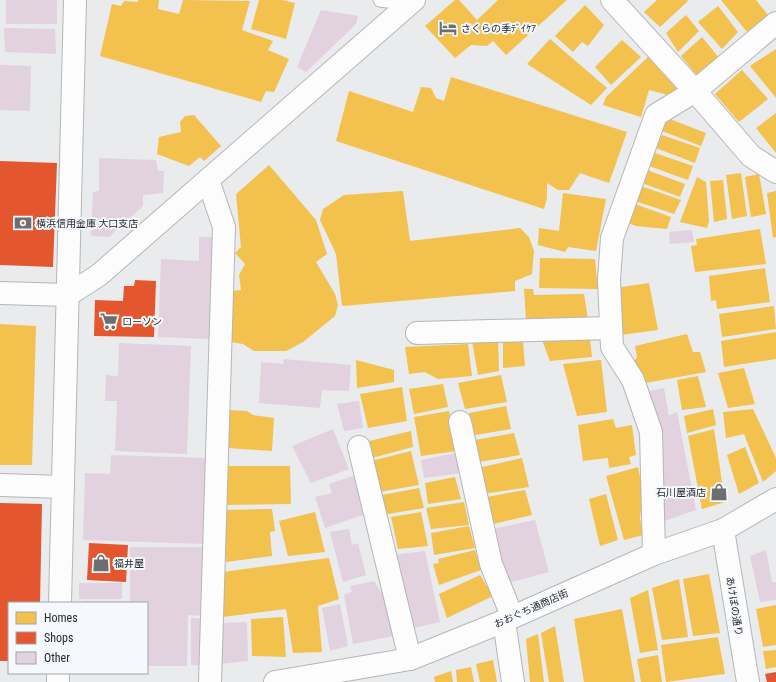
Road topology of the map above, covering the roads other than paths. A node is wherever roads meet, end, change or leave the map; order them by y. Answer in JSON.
{"nodes":[{"id":1,"x":75,"y":0,"type":"edge"},
{"id":2,"x":380,"y":0,"type":"edge"},
{"id":3,"x":612,"y":0,"type":"edge"},
{"id":4,"x":412,"y":2,"type":"edge"},
{"id":5,"x":776,"y":23,"type":"edge"},
{"id":6,"x":695,"y":91,"type":"junction"},
{"id":7,"x":776,"y":172,"type":"edge"},
{"id":8,"x":208,"y":180,"type":"junction"},
{"id":9,"x":0,"y":293,"type":"edge"},
{"id":10,"x":68,"y":295,"type":"junction"},
{"id":11,"x":611,"y":328,"type":"junction"},
{"id":12,"x":417,"y":332,"type":"dead end"},
{"id":13,"x":460,"y":422,"type":"dead end"},
{"id":14,"x":359,"y":447,"type":"dead end"},
{"id":15,"x":0,"y":485,"type":"edge"},
{"id":16,"x":63,"y":487,"type":"junction"},
{"id":17,"x":776,"y":499,"type":"edge"},
{"id":18,"x":723,"y":530,"type":"junction"},
{"id":19,"x":654,"y":554,"type":"junction"},
{"id":20,"x":60,"y":602,"type":"edge"},
{"id":21,"x":508,"y":619,"type":"junction"},
{"id":22,"x":410,"y":659,"type":"junction"},
{"id":23,"x":210,"y":682,"type":"edge"},
{"id":24,"x":275,"y":682,"type":"edge"},
{"id":25,"x":513,"y":682,"type":"edge"},
{"id":26,"x":748,"y":682,"type":"edge"}],
"edges":[{"from":1,"to":10,"type":"street"},
{"from":2,"to":4,"type":"lane"},
{"from":3,"to":6,"type":"street"},
{"from":4,"to":8,"type":"street"},
{"from":5,"to":6,"type":"street"},
{"from":6,"to":7,"type":"street"},
{"from":6,"to":11,"type":"street"},
{"from":8,"to":10,"type":"street"},
{"from":8,"to":23,"type":"street"},
{"from":9,"to":10,"type":"street"},
{"from":10,"to":16,"type":"street"},
{"from":11,"to":12,"type":"street"},
{"from":11,"to":19,"type":"street"},
{"from":13,"to":21,"type":"street"},
{"from":14,"to":22,"type":"street"},
{"from":15,"to":16,"type":"street"},
{"from":16,"to":20,"type":"street"},
{"from":17,"to":18,"type":"street","name":"おおぐち通商店街"},
{"from":18,"to":19,"type":"street","name":"おおぐち通商店街"},
{"from":18,"to":26,"type":"street","name":"あけぼの通り"},
{"from":19,"to":21,"type":"street","name":"おおぐち通商店街"},
{"from":21,"to":22,"type":"street","name":"おおぐち通商店街"},
{"from":21,"to":25,"type":"street"},
{"from":22,"to":24,"type":"street","name":"おおぐち通商店街"}]}
